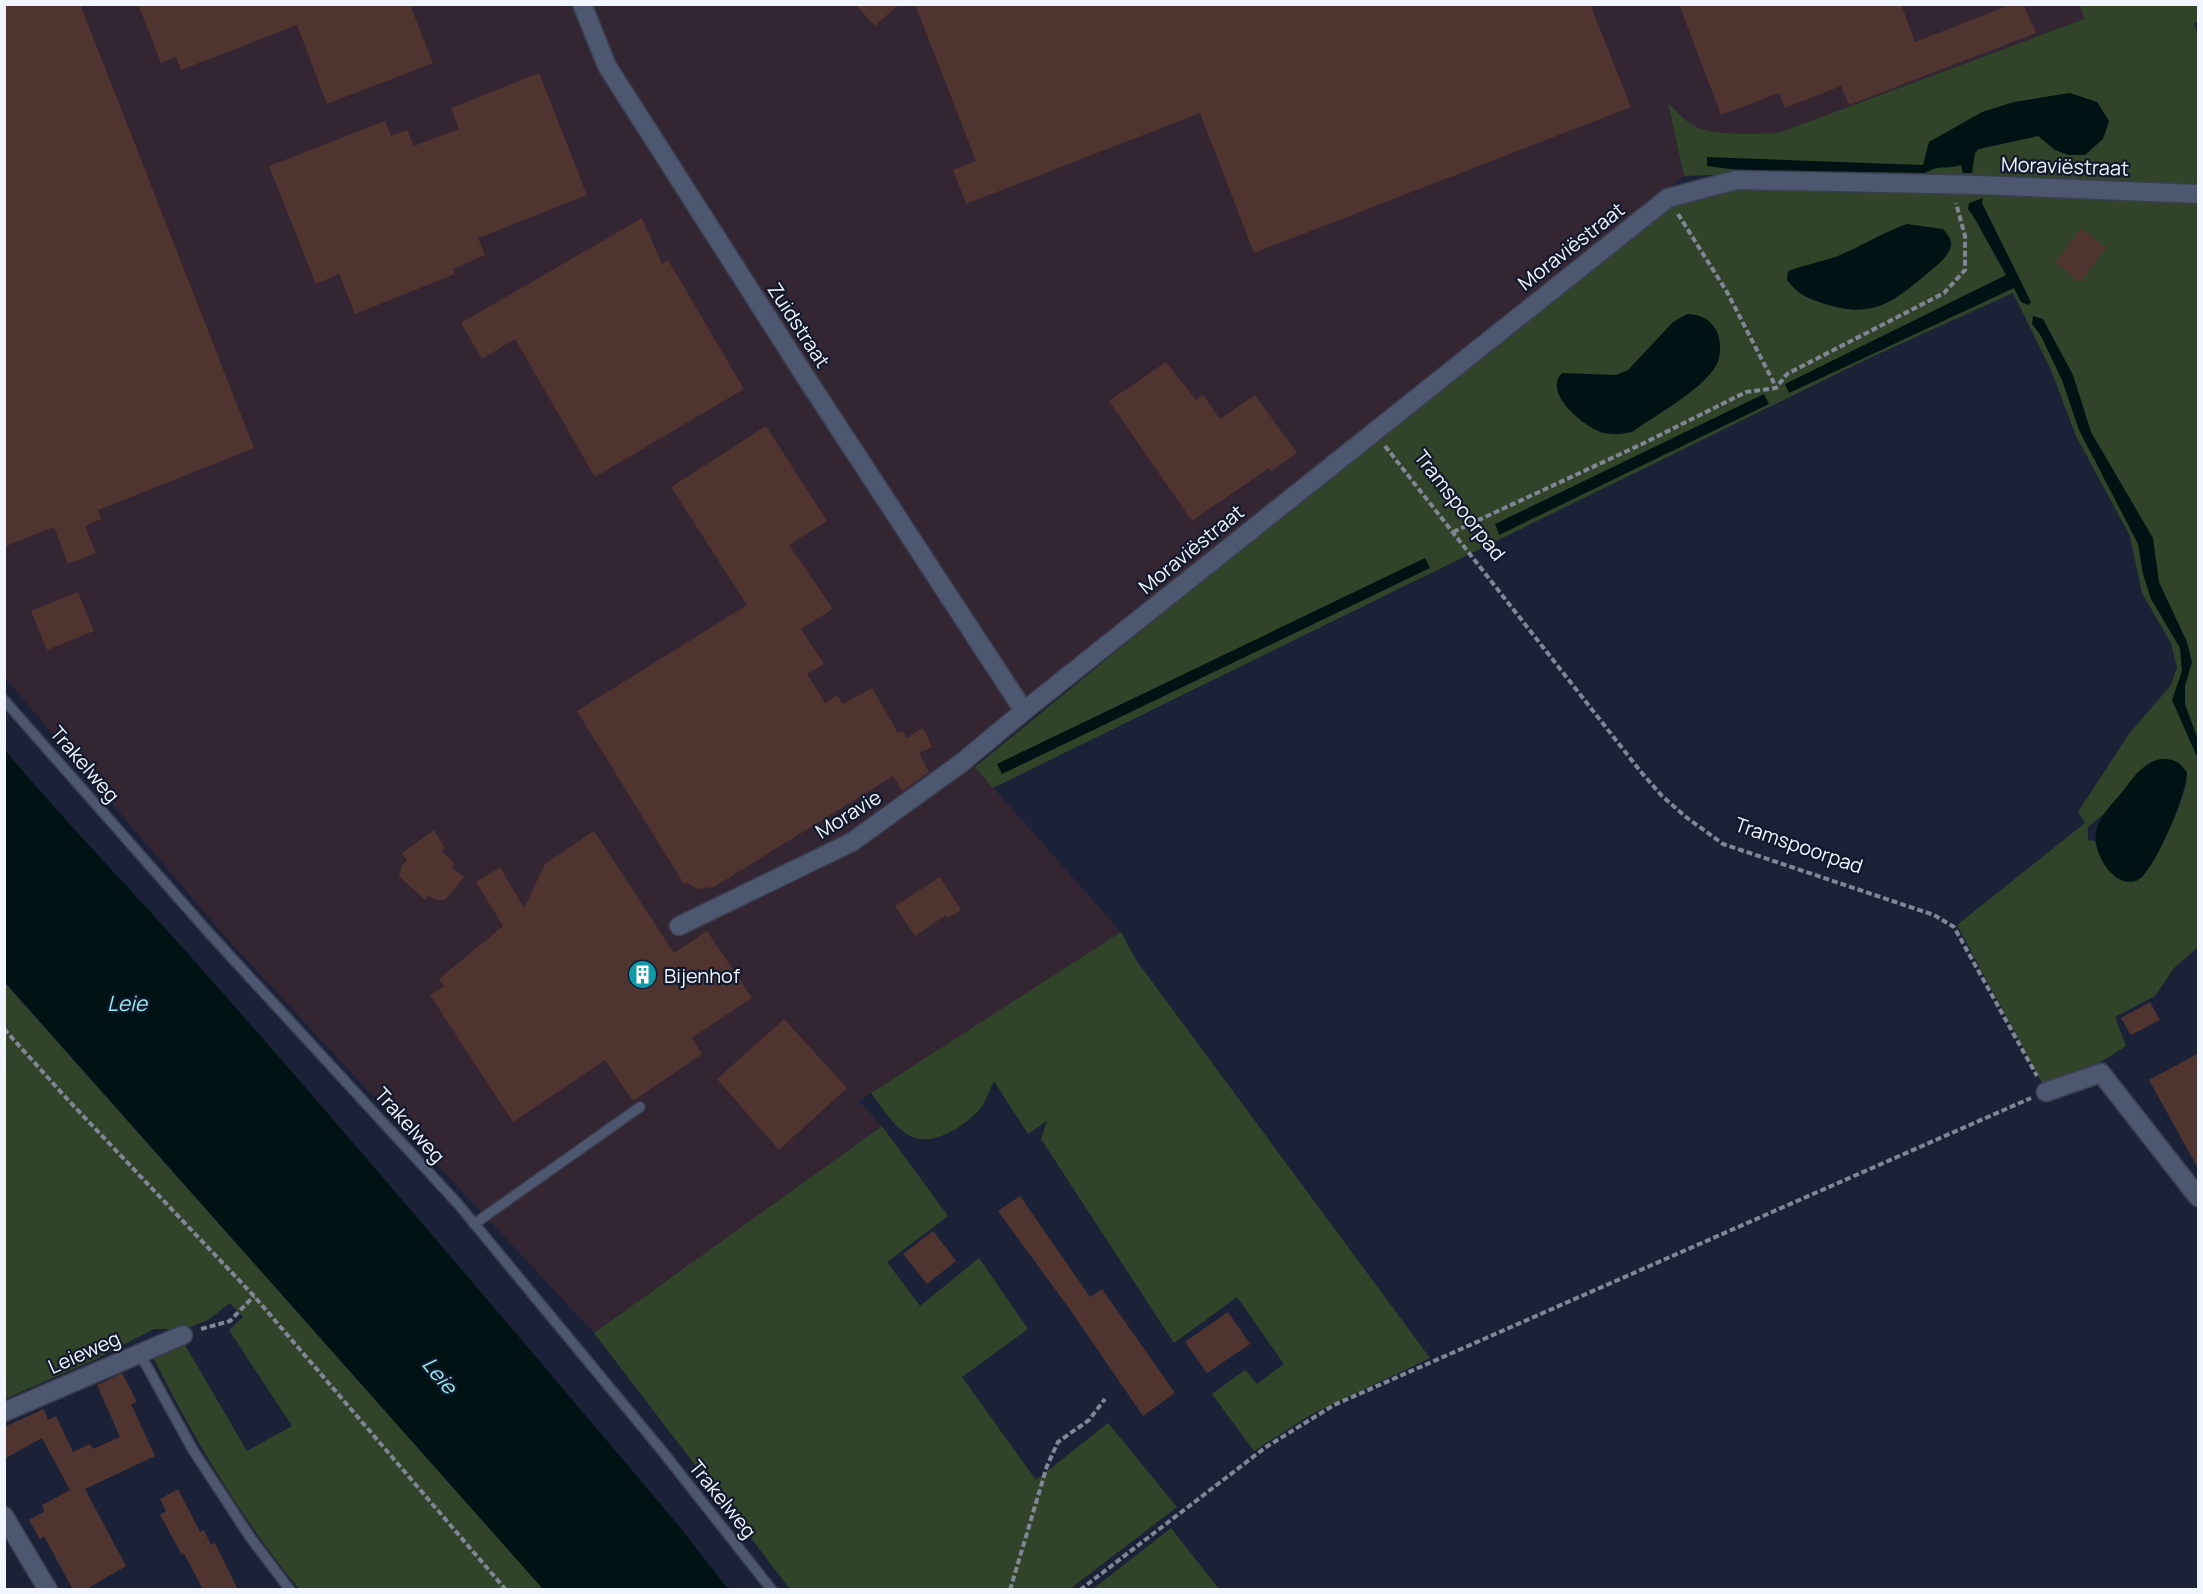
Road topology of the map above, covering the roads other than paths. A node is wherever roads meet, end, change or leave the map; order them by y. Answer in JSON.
{"nodes":[{"id":1,"x":582,"y":4,"type":"edge"},
{"id":2,"x":2199,"y":194,"type":"edge"},
{"id":3,"x":1085,"y":662,"type":"joint"},
{"id":4,"x":4,"y":700,"type":"edge"},
{"id":5,"x":1024,"y":711,"type":"junction"},
{"id":6,"x":679,"y":926,"type":"dead end"},
{"id":7,"x":2046,"y":1092,"type":"road end"},
{"id":8,"x":640,"y":1107,"type":"dead end"},
{"id":9,"x":2199,"y":1197,"type":"edge"},
{"id":10,"x":474,"y":1224,"type":"junction"},
{"id":11,"x":183,"y":1335,"type":"road end"},
{"id":12,"x":139,"y":1352,"type":"junction"},
{"id":13,"x":4,"y":1412,"type":"edge"},
{"id":14,"x":4,"y":1516,"type":"edge"},
{"id":15,"x":48,"y":1590,"type":"edge"},
{"id":16,"x":290,"y":1590,"type":"edge"},
{"id":17,"x":772,"y":1590,"type":"edge"}],
"edges":[{"from":1,"to":5,"type":"street","name":"Zuidstraat"},
{"from":2,"to":3,"type":"street","name":"Moraviëstraat"},
{"from":3,"to":5,"type":"street","name":"Moravie"},
{"from":4,"to":10,"type":"lane","name":"Trakelweg"},
{"from":5,"to":6,"type":"street","name":"Moravie"},
{"from":7,"to":9,"type":"street"},
{"from":8,"to":10,"type":"lane"},
{"from":10,"to":17,"type":"lane","name":"Trakelweg"},
{"from":11,"to":12,"type":"street","name":"Leieweg"},
{"from":12,"to":13,"type":"street","name":"Leieweg"},
{"from":12,"to":16,"type":"lane"},
{"from":14,"to":15,"type":"street"}]}
